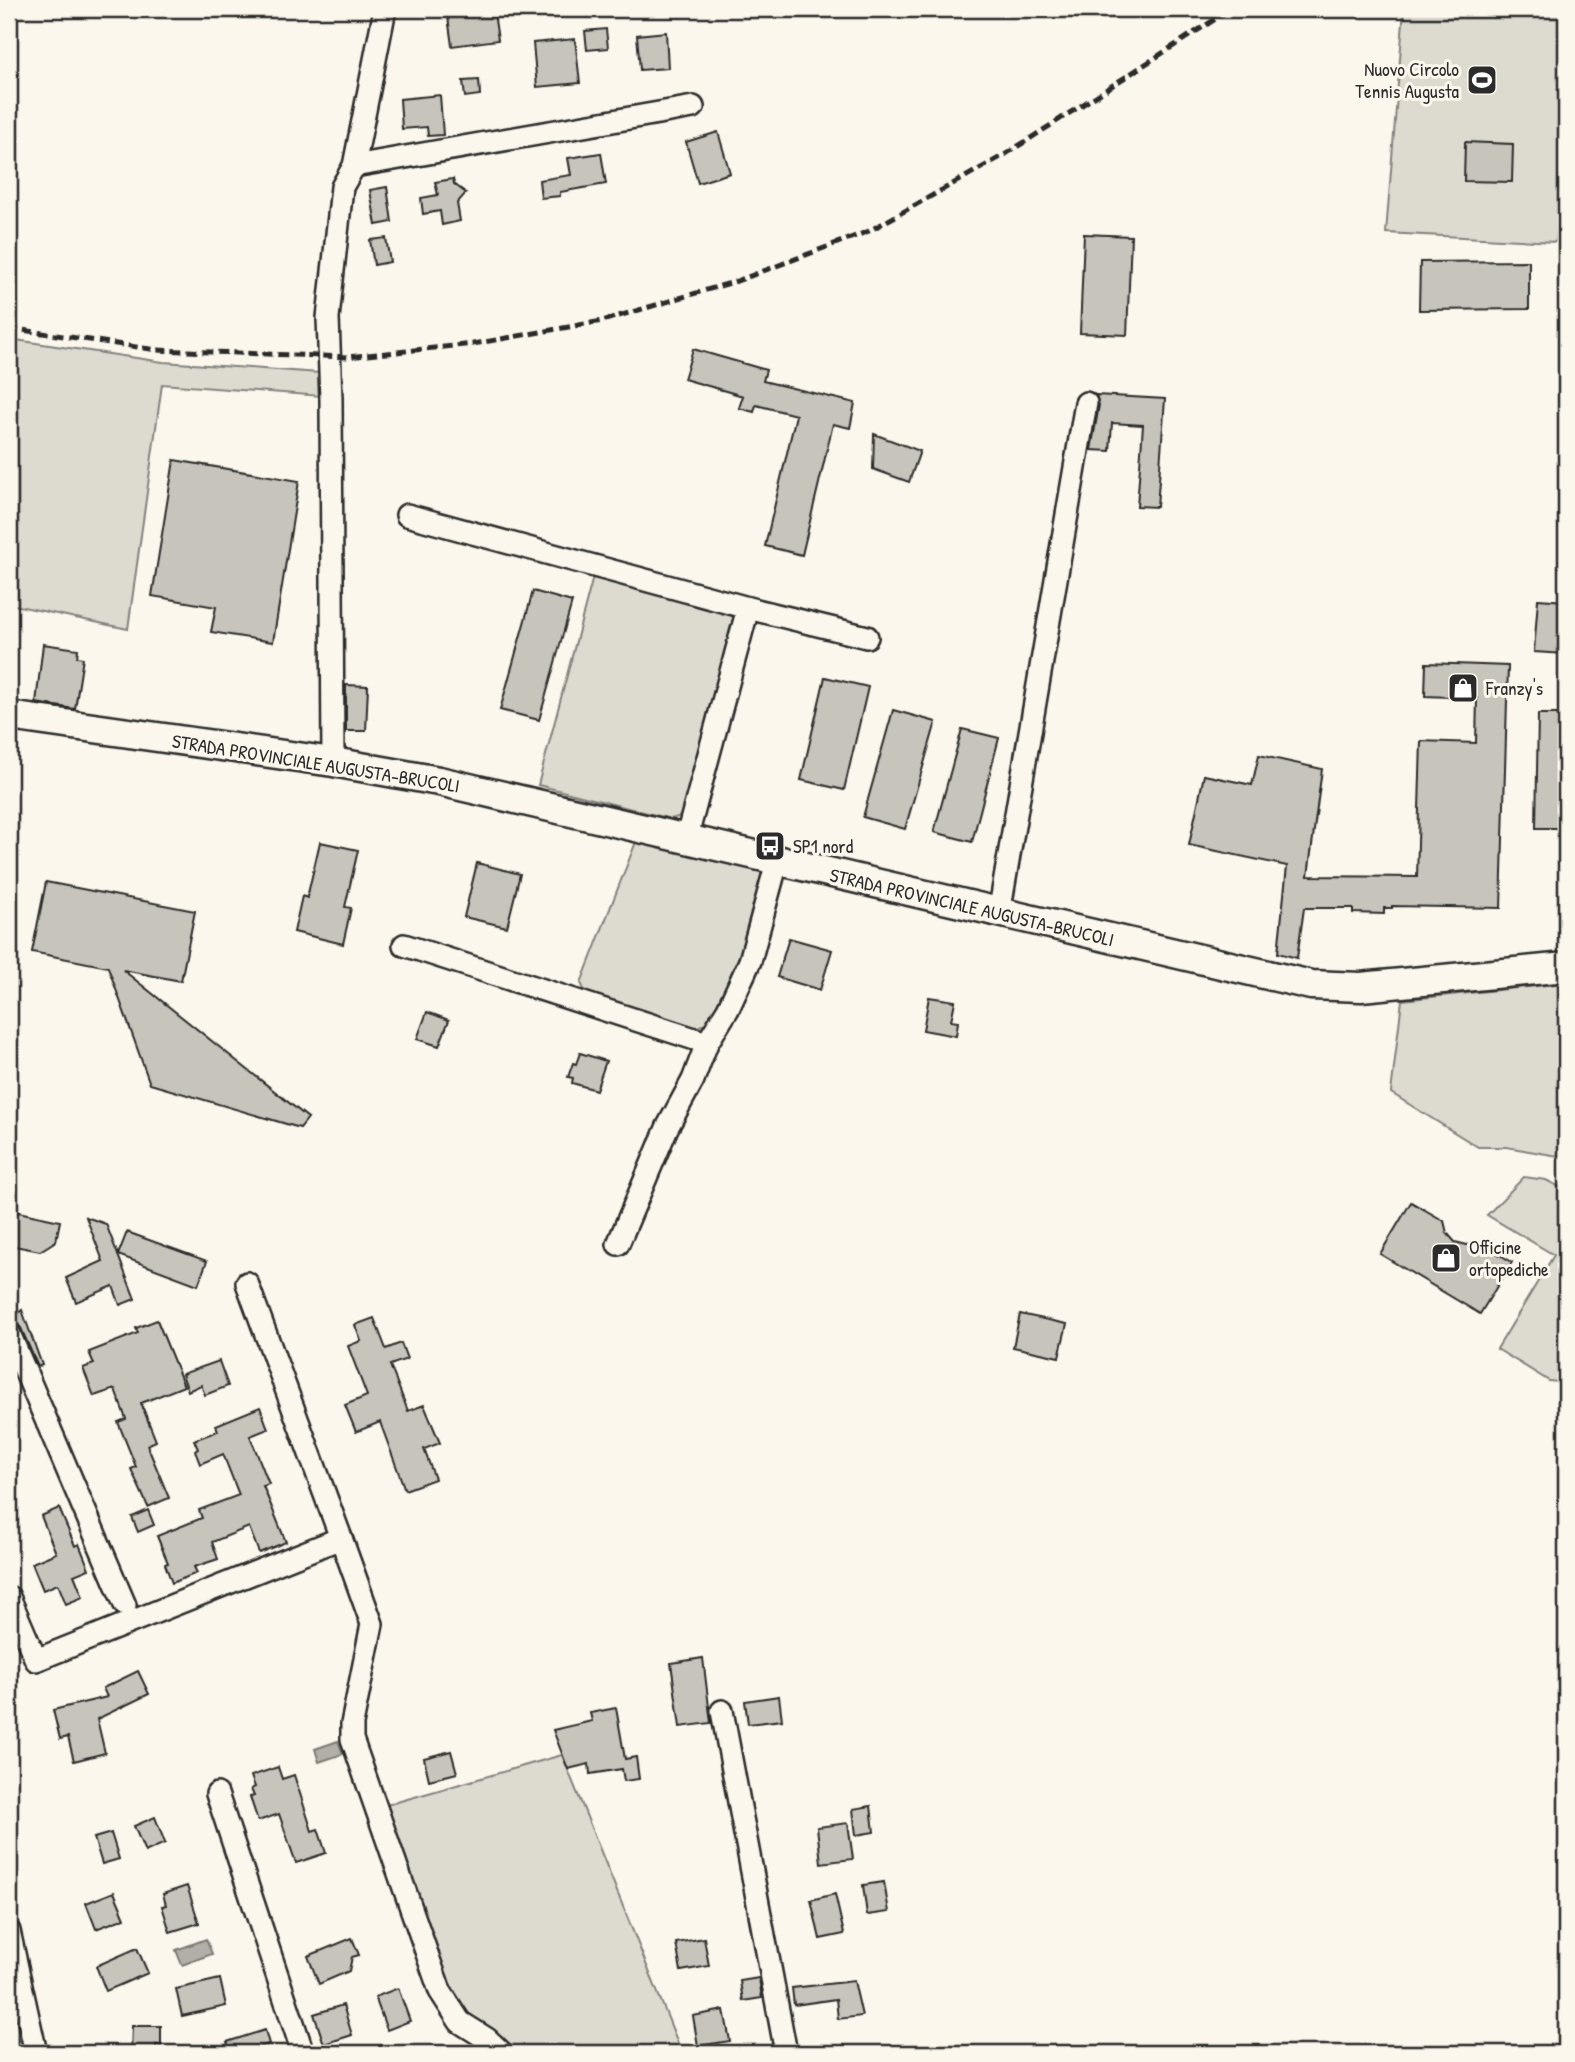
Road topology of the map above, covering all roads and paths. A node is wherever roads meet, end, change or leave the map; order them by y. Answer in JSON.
{"nodes":[{"id":1,"x":385,"y":9,"type":"edge"},
{"id":2,"x":693,"y":107,"type":"dead end"},
{"id":3,"x":355,"y":166,"type":"junction"},
{"id":4,"x":1086,"y":403,"type":"dead end"},
{"id":5,"x":407,"y":515,"type":"dead end"},
{"id":6,"x":748,"y":608,"type":"junction"},
{"id":7,"x":867,"y":637,"type":"dead end"},
{"id":8,"x":9,"y":716,"type":"edge"},
{"id":9,"x":333,"y":762,"type":"junction"},
{"id":10,"x":686,"y":840,"type":"junction"},
{"id":11,"x":777,"y":862,"type":"junction"},
{"id":12,"x":999,"y":914,"type":"junction"},
{"id":13,"x":404,"y":945,"type":"dead end"},
{"id":14,"x":1566,"y":967,"type":"edge"},
{"id":15,"x":707,"y":1043,"type":"junction"},
{"id":16,"x":618,"y":1244,"type":"dead end"},
{"id":17,"x":247,"y":1283,"type":"dead end"},
{"id":18,"x":9,"y":1333,"type":"edge"},
{"id":19,"x":341,"y":1538,"type":"junction"},
{"id":20,"x":9,"y":1597,"type":"edge"},
{"id":21,"x":125,"y":1605,"type":"dead end"},
{"id":22,"x":722,"y":1711,"type":"dead end"},
{"id":23,"x":217,"y":1794,"type":"dead end"},
{"id":24,"x":9,"y":1931,"type":"edge"},
{"id":25,"x":36,"y":2053,"type":"edge"},
{"id":26,"x":303,"y":2053,"type":"edge"},
{"id":27,"x":502,"y":2053,"type":"edge"},
{"id":28,"x":786,"y":2053,"type":"edge"}],
"edges":[{"from":1,"to":3,"type":"street"},
{"from":2,"to":3,"type":"street"},
{"from":3,"to":9,"type":"street"},
{"from":4,"to":12,"type":"street"},
{"from":5,"to":6,"type":"street"},
{"from":6,"to":7,"type":"street"},
{"from":6,"to":10,"type":"street"},
{"from":8,"to":9,"type":"main road","name":"STRADA PROVINCIALE AUGUSTA-BRUCOLI"},
{"from":9,"to":10,"type":"main road","name":"STRADA PROVINCIALE AUGUSTA-BRUCOLI"},
{"from":10,"to":11,"type":"main road","name":"STRADA PROVINCIALE AUGUSTA-BRUCOLI"},
{"from":11,"to":12,"type":"main road","name":"STRADA PROVINCIALE AUGUSTA-BRUCOLI"},
{"from":11,"to":15,"type":"street"},
{"from":12,"to":14,"type":"main road","name":"STRADA PROVINCIALE AUGUSTA-BRUCOLI"},
{"from":13,"to":15,"type":"street"},
{"from":15,"to":16,"type":"street"},
{"from":17,"to":19,"type":"street"},
{"from":18,"to":21,"type":"street"},
{"from":19,"to":20,"type":"street"},
{"from":19,"to":27,"type":"street"},
{"from":22,"to":28,"type":"street"},
{"from":23,"to":26,"type":"street"},
{"from":24,"to":25,"type":"street"}]}
